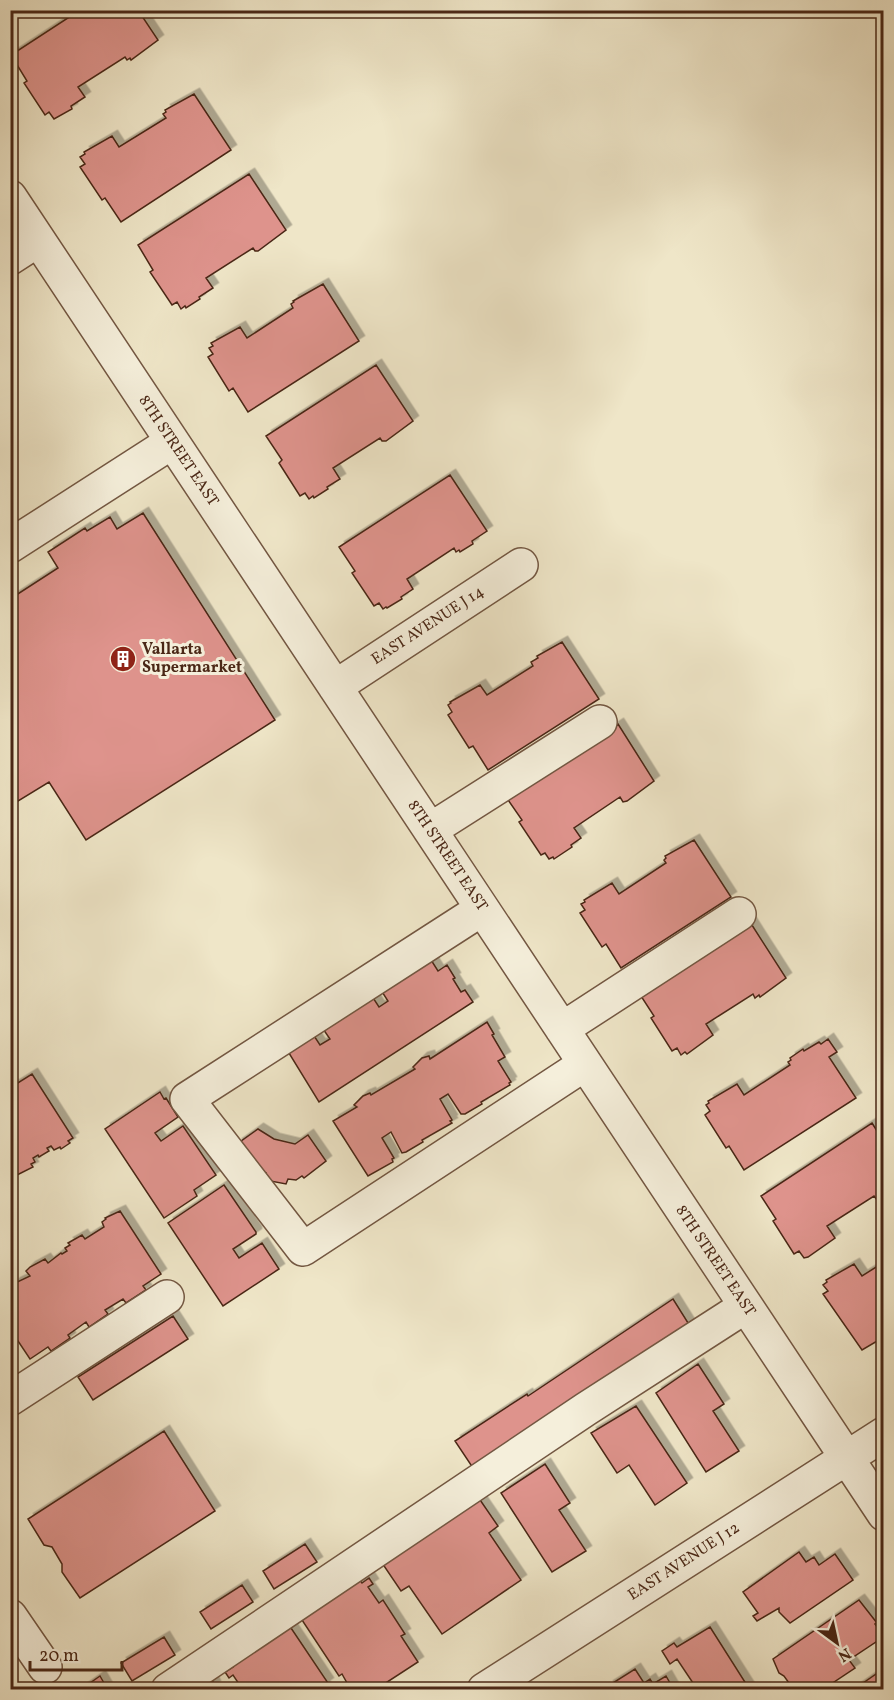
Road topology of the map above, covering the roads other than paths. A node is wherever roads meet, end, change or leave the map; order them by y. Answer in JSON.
{"nodes":[{"id":1,"x":10,"y":197,"type":"edge"},
{"id":2,"x":38,"y":240,"type":"junction"},
{"id":3,"x":10,"y":258,"type":"edge"},
{"id":4,"x":172,"y":442,"type":"junction"},
{"id":5,"x":10,"y":546,"type":"edge"},
{"id":6,"x":521,"y":565,"type":"dead end"},
{"id":7,"x":335,"y":687,"type":"junction"},
{"id":8,"x":600,"y":722,"type":"dead end"},
{"id":9,"x":430,"y":830,"type":"junction"},
{"id":10,"x":482,"y":909,"type":"junction"},
{"id":11,"x":739,"y":914,"type":"dead end"},
{"id":12,"x":562,"y":1029,"type":"junction"},
{"id":13,"x":585,"y":1065,"type":"junction"},
{"id":14,"x":167,"y":1297,"type":"dead end"},
{"id":15,"x":746,"y":1306,"type":"junction"},
{"id":16,"x":15,"y":1386,"type":"edge"},
{"id":17,"x":884,"y":1434,"type":"edge"},
{"id":18,"x":846,"y":1458,"type":"junction"},
{"id":19,"x":884,"y":1514,"type":"edge"},
{"id":20,"x":10,"y":1616,"type":"edge"},
{"id":21,"x":45,"y":1667,"type":"dead end"},
{"id":22,"x":168,"y":1689,"type":"edge"},
{"id":23,"x":484,"y":1689,"type":"edge"}],
"edges":[{"from":1,"to":2,"type":"street","name":"8TH STREET EAST"},
{"from":2,"to":3,"type":"street"},
{"from":2,"to":4,"type":"street","name":"8TH STREET EAST"},
{"from":4,"to":5,"type":"street"},
{"from":4,"to":7,"type":"street","name":"8TH STREET EAST"},
{"from":6,"to":7,"type":"street","name":"EAST AVENUE J 14"},
{"from":7,"to":9,"type":"street","name":"8TH STREET EAST"},
{"from":8,"to":9,"type":"street"},
{"from":9,"to":10,"type":"street","name":"8TH STREET EAST"},
{"from":10,"to":12,"type":"street","name":"8TH STREET EAST"},
{"from":10,"to":13,"type":"street"},
{"from":11,"to":12,"type":"street"},
{"from":12,"to":13,"type":"street","name":"8TH STREET EAST"},
{"from":13,"to":15,"type":"street","name":"8TH STREET EAST"},
{"from":14,"to":16,"type":"street"},
{"from":15,"to":18,"type":"street","name":"8TH STREET EAST"},
{"from":15,"to":22,"type":"street"},
{"from":17,"to":18,"type":"street","name":"EAST AVENUE J 12"},
{"from":18,"to":19,"type":"street","name":"8TH STREET EAST"},
{"from":18,"to":23,"type":"street","name":"EAST AVENUE J 12"},
{"from":20,"to":21,"type":"street"}]}
